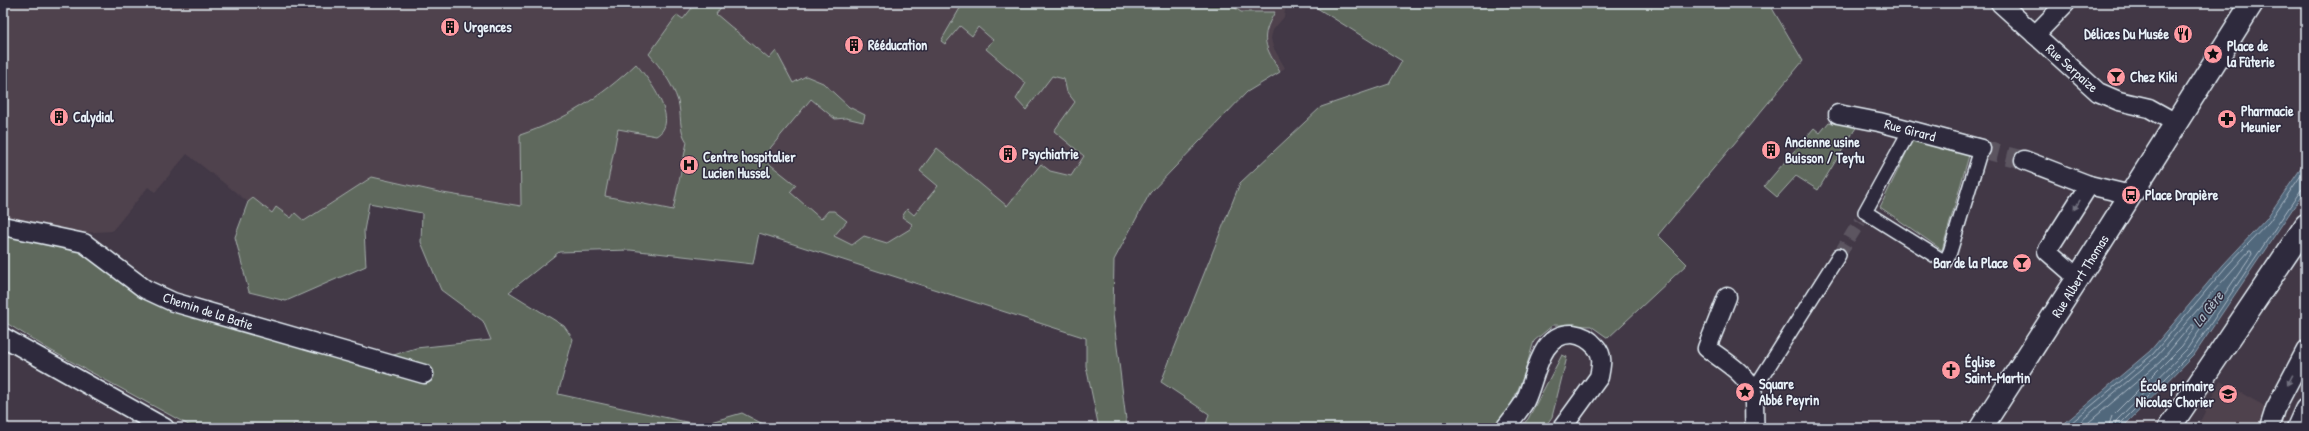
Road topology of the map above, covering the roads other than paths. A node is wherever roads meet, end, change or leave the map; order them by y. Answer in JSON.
{"nodes":[{"id":1,"x":2000,"y":3,"type":"edge"},
{"id":2,"x":2066,"y":3,"type":"edge"},
{"id":3,"x":2249,"y":8,"type":"edge"},
{"id":4,"x":2035,"y":35,"type":"junction"},
{"id":5,"x":1838,"y":114,"type":"dead end"},
{"id":6,"x":2176,"y":123,"type":"junction"},
{"id":7,"x":1910,"y":130,"type":"junction"},
{"id":8,"x":1981,"y":149,"type":"joint"},
{"id":9,"x":2024,"y":160,"type":"tunnel mouth"},
{"id":10,"x":2089,"y":185,"type":"junction"},
{"id":11,"x":2131,"y":195,"type":"junction"},
{"id":12,"x":2306,"y":225,"type":"edge"},
{"id":13,"x":3,"y":226,"type":"edge"},
{"id":14,"x":1839,"y":255,"type":"tunnel mouth"},
{"id":15,"x":2078,"y":278,"type":"junction"},
{"id":16,"x":1727,"y":297,"type":"dead end"},
{"id":17,"x":3,"y":337,"type":"edge"},
{"id":18,"x":2306,"y":350,"type":"edge"},
{"id":19,"x":424,"y":374,"type":"dead end"},
{"id":20,"x":1753,"y":392,"type":"junction"},
{"id":21,"x":2306,"y":410,"type":"edge"},
{"id":22,"x":165,"y":428,"type":"edge"},
{"id":23,"x":1505,"y":428,"type":"edge"},
{"id":24,"x":1562,"y":428,"type":"edge"},
{"id":25,"x":1755,"y":428,"type":"edge"},
{"id":26,"x":1981,"y":428,"type":"edge"},
{"id":27,"x":2169,"y":428,"type":"edge"},
{"id":28,"x":2269,"y":428,"type":"edge"},
{"id":29,"x":2298,"y":428,"type":"edge"}],
"edges":[{"from":1,"to":4,"type":"street","name":"Rue Serpaize"},
{"from":2,"to":4,"type":"street"},
{"from":3,"to":6,"type":"main road"},
{"from":4,"to":6,"type":"street","name":"Rue Serpaize"},
{"from":5,"to":7,"type":"street","name":"Rue Girard"},
{"from":6,"to":11,"type":"main road","name":"Rue Albert Thomas"},
{"from":7,"to":8,"type":"street","name":"Rue Girard"},
{"from":7,"to":8,"type":"street"},
{"from":9,"to":10,"type":"street"},
{"from":10,"to":11,"type":"street"},
{"from":10,"to":15,"type":"street","one_way":true},
{"from":11,"to":15,"type":"main road","name":"Rue Albert Thomas"},
{"from":12,"to":27,"type":"main road"},
{"from":13,"to":19,"type":"street","name":"Chemin de la Batie"},
{"from":14,"to":20,"type":"street"},
{"from":15,"to":26,"type":"main road","name":"Rue Albert Thomas"},
{"from":16,"to":20,"type":"street"},
{"from":17,"to":22,"type":"street"},
{"from":18,"to":28,"type":"street","one_way":true},
{"from":20,"to":25,"type":"street"},
{"from":21,"to":29,"type":"main road"},
{"from":23,"to":24,"type":"street"}]}
